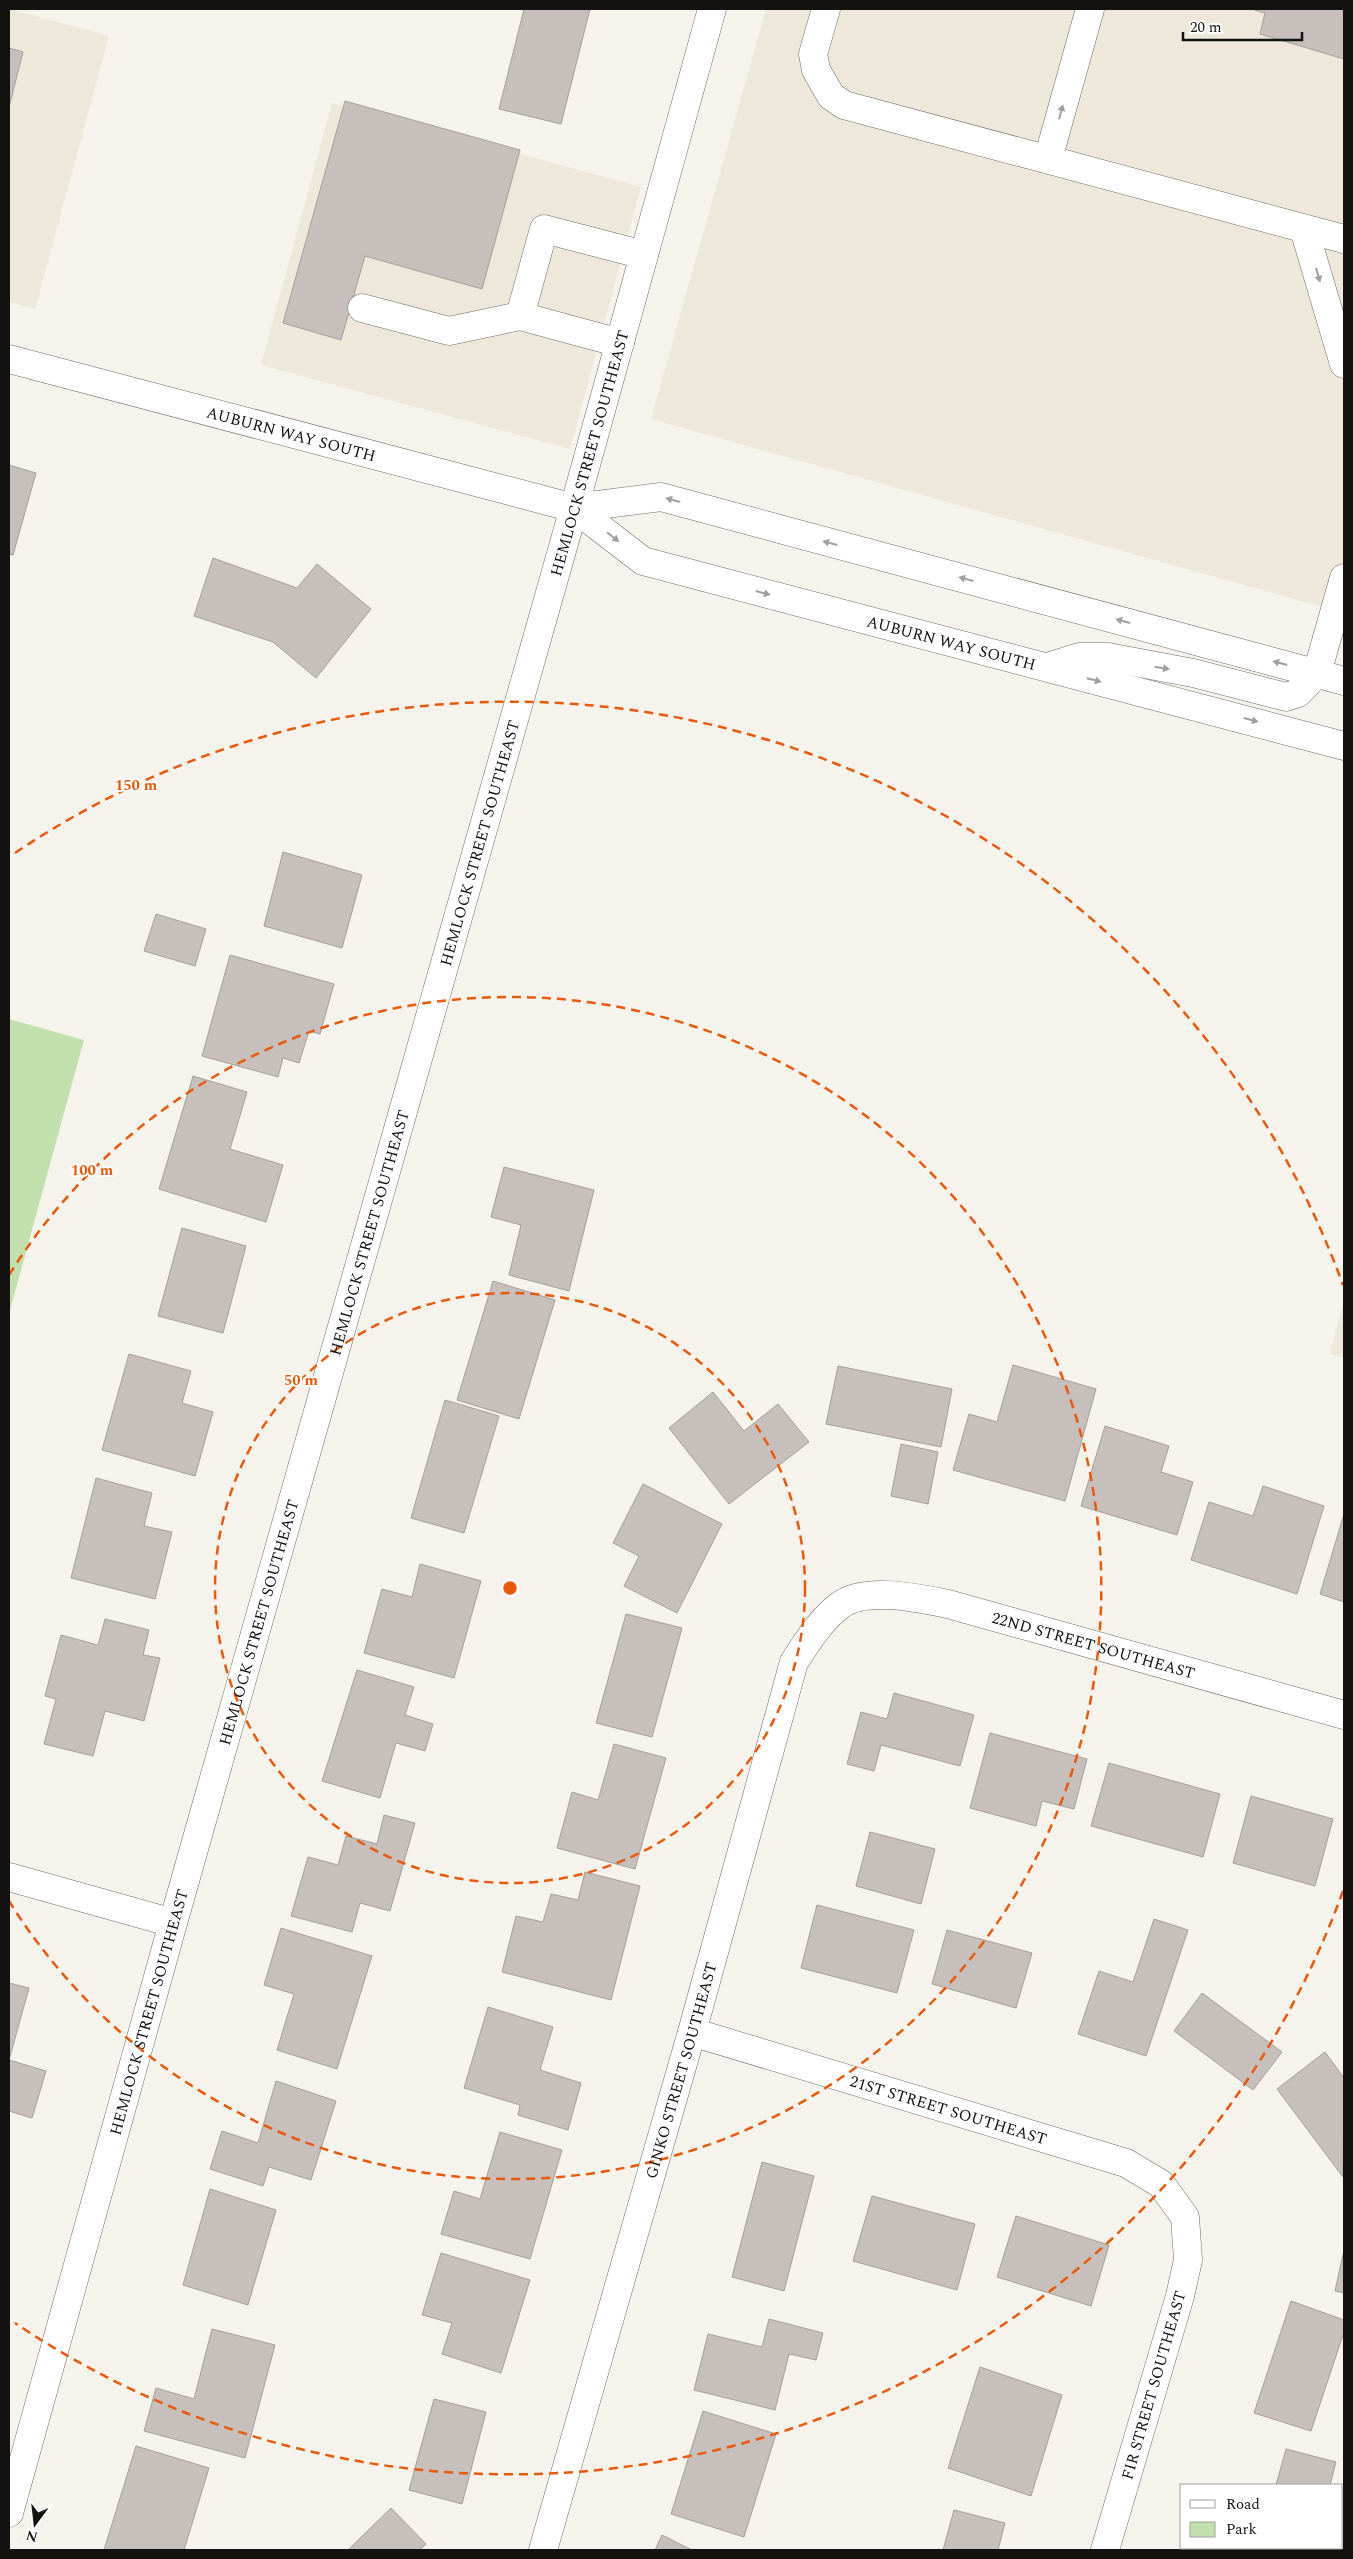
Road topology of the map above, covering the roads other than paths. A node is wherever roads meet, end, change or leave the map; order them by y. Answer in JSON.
{"nodes":[{"id":1,"x":712,"y":9,"type":"edge"},
{"id":2,"x":826,"y":9,"type":"edge"},
{"id":3,"x":1090,"y":9,"type":"edge"},
{"id":4,"x":1048,"y":159,"type":"junction"},
{"id":5,"x":1304,"y":229,"type":"junction"},
{"id":6,"x":1344,"y":239,"type":"edge"},
{"id":7,"x":644,"y":255,"type":"junction"},
{"id":8,"x":362,"y":308,"type":"dead end"},
{"id":9,"x":520,"y":316,"type":"junction"},
{"id":10,"x":620,"y":343,"type":"junction"},
{"id":11,"x":9,"y":358,"type":"edge"},
{"id":12,"x":1344,"y":364,"type":"edge"},
{"id":13,"x":574,"y":508,"type":"junction"},
{"id":14,"x":1344,"y":578,"type":"edge"},
{"id":15,"x":1045,"y":667,"type":"junction"},
{"id":16,"x":1317,"y":673,"type":"junction"},
{"id":17,"x":1344,"y":680,"type":"edge"},
{"id":18,"x":1344,"y":746,"type":"edge"},
{"id":19,"x":840,"y":1604,"type":"joint"},
{"id":20,"x":1344,"y":1715,"type":"edge"},
{"id":21,"x":9,"y":1877,"type":"edge"},
{"id":22,"x":173,"y":1923,"type":"junction"},
{"id":23,"x":692,"y":2032,"type":"junction"},
{"id":24,"x":1185,"y":2217,"type":"joint"},
{"id":25,"x":10,"y":2505,"type":"edge"},
{"id":26,"x":543,"y":2550,"type":"edge"},
{"id":27,"x":1105,"y":2550,"type":"edge"}],
"edges":[{"from":1,"to":7,"type":"street","name":"HEMLOCK STREET SOUTHEAST"},
{"from":2,"to":4,"type":"street"},
{"from":4,"to":3,"type":"street","one_way":true},
{"from":4,"to":5,"type":"street"},
{"from":5,"to":6,"type":"street"},
{"from":5,"to":12,"type":"street","one_way":true},
{"from":7,"to":9,"type":"street"},
{"from":7,"to":10,"type":"street","name":"HEMLOCK STREET SOUTHEAST"},
{"from":8,"to":9,"type":"street"},
{"from":9,"to":10,"type":"street"},
{"from":10,"to":13,"type":"street","name":"HEMLOCK STREET SOUTHEAST"},
{"from":11,"to":13,"type":"street","name":"AUBURN WAY SOUTH"},
{"from":13,"to":15,"type":"street","name":"AUBURN WAY SOUTH","one_way":true},
{"from":16,"to":13,"type":"street","name":"AUBURN WAY SOUTH","one_way":true},
{"from":13,"to":22,"type":"street","name":"HEMLOCK STREET SOUTHEAST"},
{"from":14,"to":16,"type":"street"},
{"from":15,"to":16,"type":"street","one_way":true},
{"from":15,"to":18,"type":"street","name":"AUBURN WAY SOUTH","one_way":true},
{"from":16,"to":17,"type":"street","name":"AUBURN WAY SOUTH"},
{"from":19,"to":20,"type":"street","name":"22ND STREET SOUTHEAST"},
{"from":19,"to":23,"type":"street","name":"GINKO STREET SOUTHEAST"},
{"from":21,"to":22,"type":"street"},
{"from":22,"to":25,"type":"street","name":"HEMLOCK STREET SOUTHEAST"},
{"from":23,"to":24,"type":"street","name":"21ST STREET SOUTHEAST"},
{"from":23,"to":26,"type":"street","name":"GINKO STREET SOUTHEAST"},
{"from":24,"to":27,"type":"street","name":"FIR STREET SOUTHEAST"}]}
